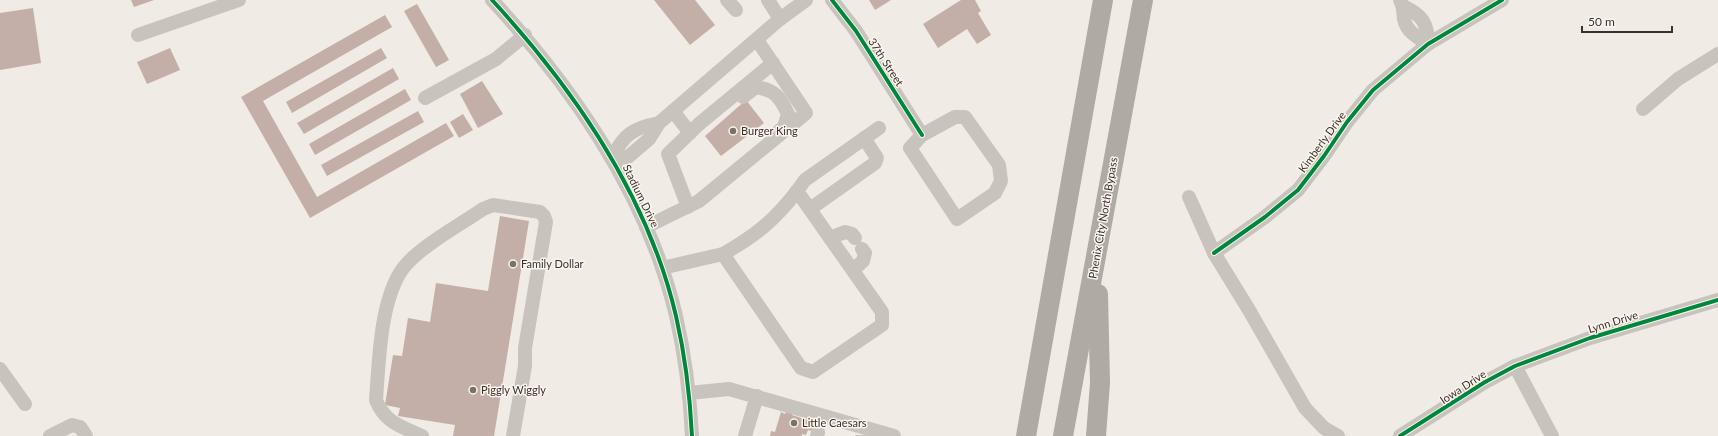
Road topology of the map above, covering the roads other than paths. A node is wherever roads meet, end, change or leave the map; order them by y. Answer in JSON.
{"nodes":[{"id":1,"x":239,"y":0,"type":"edge"},
{"id":2,"x":492,"y":0,"type":"edge"},
{"id":3,"x":768,"y":0,"type":"edge"},
{"id":4,"x":806,"y":0,"type":"edge"},
{"id":5,"x":832,"y":0,"type":"edge"},
{"id":6,"x":1103,"y":0,"type":"edge"},
{"id":7,"x":1143,"y":0,"type":"edge"},
{"id":8,"x":1502,"y":0,"type":"edge"},
{"id":9,"x":1402,"y":3,"type":"edge"},
{"id":10,"x":780,"y":19,"type":"junction"},
{"id":11,"x":138,"y":35,"type":"dead end"},
{"id":12,"x":525,"y":35,"type":"junction"},
{"id":13,"x":757,"y":40,"type":"junction"},
{"id":14,"x":1428,"y":44,"type":"junction"},
{"id":15,"x":1718,"y":54,"type":"edge"},
{"id":16,"x":773,"y":63,"type":"junction"},
{"id":17,"x":425,"y":98,"type":"dead end"},
{"id":18,"x":1643,"y":109,"type":"dead end"},
{"id":19,"x":673,"y":111,"type":"junction"},
{"id":20,"x":695,"y":128,"type":"junction"},
{"id":21,"x":879,"y":128,"type":"dead end"},
{"id":22,"x":922,"y":135,"type":"junction"},
{"id":23,"x":864,"y":138,"type":"junction"},
{"id":24,"x":762,"y":149,"type":"junction"},
{"id":25,"x":612,"y":158,"type":"junction"},
{"id":26,"x":797,"y":191,"type":"junction"},
{"id":27,"x":1188,"y":197,"type":"dead end"},
{"id":28,"x":688,"y":207,"type":"junction"},
{"id":29,"x":810,"y":209,"type":"junction"},
{"id":30,"x":646,"y":227,"type":"junction"},
{"id":31,"x":830,"y":238,"type":"junction"},
{"id":32,"x":1097,"y":252,"type":"junction"},
{"id":33,"x":1214,"y":253,"type":"junction"},
{"id":34,"x":723,"y":254,"type":"junction"},
{"id":35,"x":662,"y":268,"type":"junction"},
{"id":36,"x":853,"y":270,"type":"junction"},
{"id":37,"x":1052,"y":298,"type":"junction"},
{"id":38,"x":1718,"y":300,"type":"edge"},
{"id":39,"x":1515,"y":366,"type":"junction"},
{"id":40,"x":0,"y":369,"type":"edge"},
{"id":41,"x":689,"y":393,"type":"junction"},
{"id":42,"x":757,"y":396,"type":"junction"},
{"id":43,"x":25,"y":404,"type":"dead end"},
{"id":44,"x":819,"y":428,"type":"edge"},
{"id":45,"x":50,"y":436,"type":"edge"},
{"id":46,"x":86,"y":436,"type":"edge"},
{"id":47,"x":422,"y":436,"type":"edge"},
{"id":48,"x":513,"y":436,"type":"edge"},
{"id":49,"x":692,"y":436,"type":"edge"},
{"id":50,"x":745,"y":436,"type":"edge"},
{"id":51,"x":894,"y":436,"type":"edge"},
{"id":52,"x":1014,"y":436,"type":"edge"},
{"id":53,"x":1026,"y":436,"type":"edge"},
{"id":54,"x":1063,"y":436,"type":"edge"},
{"id":55,"x":1096,"y":436,"type":"edge"},
{"id":56,"x":1338,"y":436,"type":"edge"},
{"id":57,"x":1400,"y":436,"type":"edge"},
{"id":58,"x":1552,"y":436,"type":"edge"}],
"edges":[{"from":1,"to":11,"type":"street"},
{"from":2,"to":12,"type":"street","name":"Stadium Drive"},
{"from":3,"to":10,"type":"street"},
{"from":4,"to":10,"type":"street"},
{"from":5,"to":22,"type":"street","name":"37th Street"},
{"from":6,"to":37,"type":"highway"},
{"from":7,"to":32,"type":"highway","name":"Phenix City North Bypass"},
{"from":8,"to":14,"type":"street","name":"Kimberly Drive"},
{"from":9,"to":14,"type":"street"},
{"from":10,"to":13,"type":"street"},
{"from":12,"to":17,"type":"street"},
{"from":12,"to":25,"type":"street","name":"Stadium Drive"},
{"from":13,"to":16,"type":"street"},
{"from":13,"to":19,"type":"street"},
{"from":14,"to":33,"type":"street","name":"Kimberly Drive"},
{"from":15,"to":18,"type":"street"},
{"from":16,"to":20,"type":"street"},
{"from":16,"to":24,"type":"street"},
{"from":19,"to":20,"type":"street"},
{"from":19,"to":25,"type":"street"},
{"from":20,"to":24,"type":"street"},
{"from":20,"to":28,"type":"street"},
{"from":21,"to":23,"type":"street"},
{"from":22,"to":22,"type":"street"},
{"from":23,"to":26,"type":"street"},
{"from":23,"to":29,"type":"street"},
{"from":24,"to":28,"type":"street"},
{"from":25,"to":30,"type":"street","name":"Stadium Drive"},
{"from":26,"to":29,"type":"street"},
{"from":26,"to":34,"type":"street"},
{"from":27,"to":33,"type":"street"},
{"from":28,"to":30,"type":"street"},
{"from":29,"to":31,"type":"street"},
{"from":30,"to":35,"type":"street","name":"Stadium Drive"},
{"from":31,"to":36,"type":"street"},
{"from":31,"to":36,"type":"street"},
{"from":32,"to":54,"type":"highway","name":"Phenix City North Bypass"},
{"from":32,"to":55,"type":"highway"},
{"from":33,"to":56,"type":"street"},
{"from":34,"to":35,"type":"street"},
{"from":34,"to":36,"type":"street"},
{"from":35,"to":41,"type":"street","name":"Stadium Drive"},
{"from":37,"to":52,"type":"highway"},
{"from":37,"to":53,"type":"highway"},
{"from":38,"to":39,"type":"street","name":"Lynn Drive"},
{"from":39,"to":57,"type":"street","name":"Iowa Drive"},
{"from":39,"to":58,"type":"street"},
{"from":40,"to":43,"type":"street"},
{"from":41,"to":42,"type":"street"},
{"from":41,"to":49,"type":"street","name":"Stadium Drive"},
{"from":42,"to":44,"type":"street"},
{"from":42,"to":50,"type":"street"},
{"from":44,"to":51,"type":"street"},
{"from":45,"to":46,"type":"street"},
{"from":47,"to":48,"type":"street"}]}
